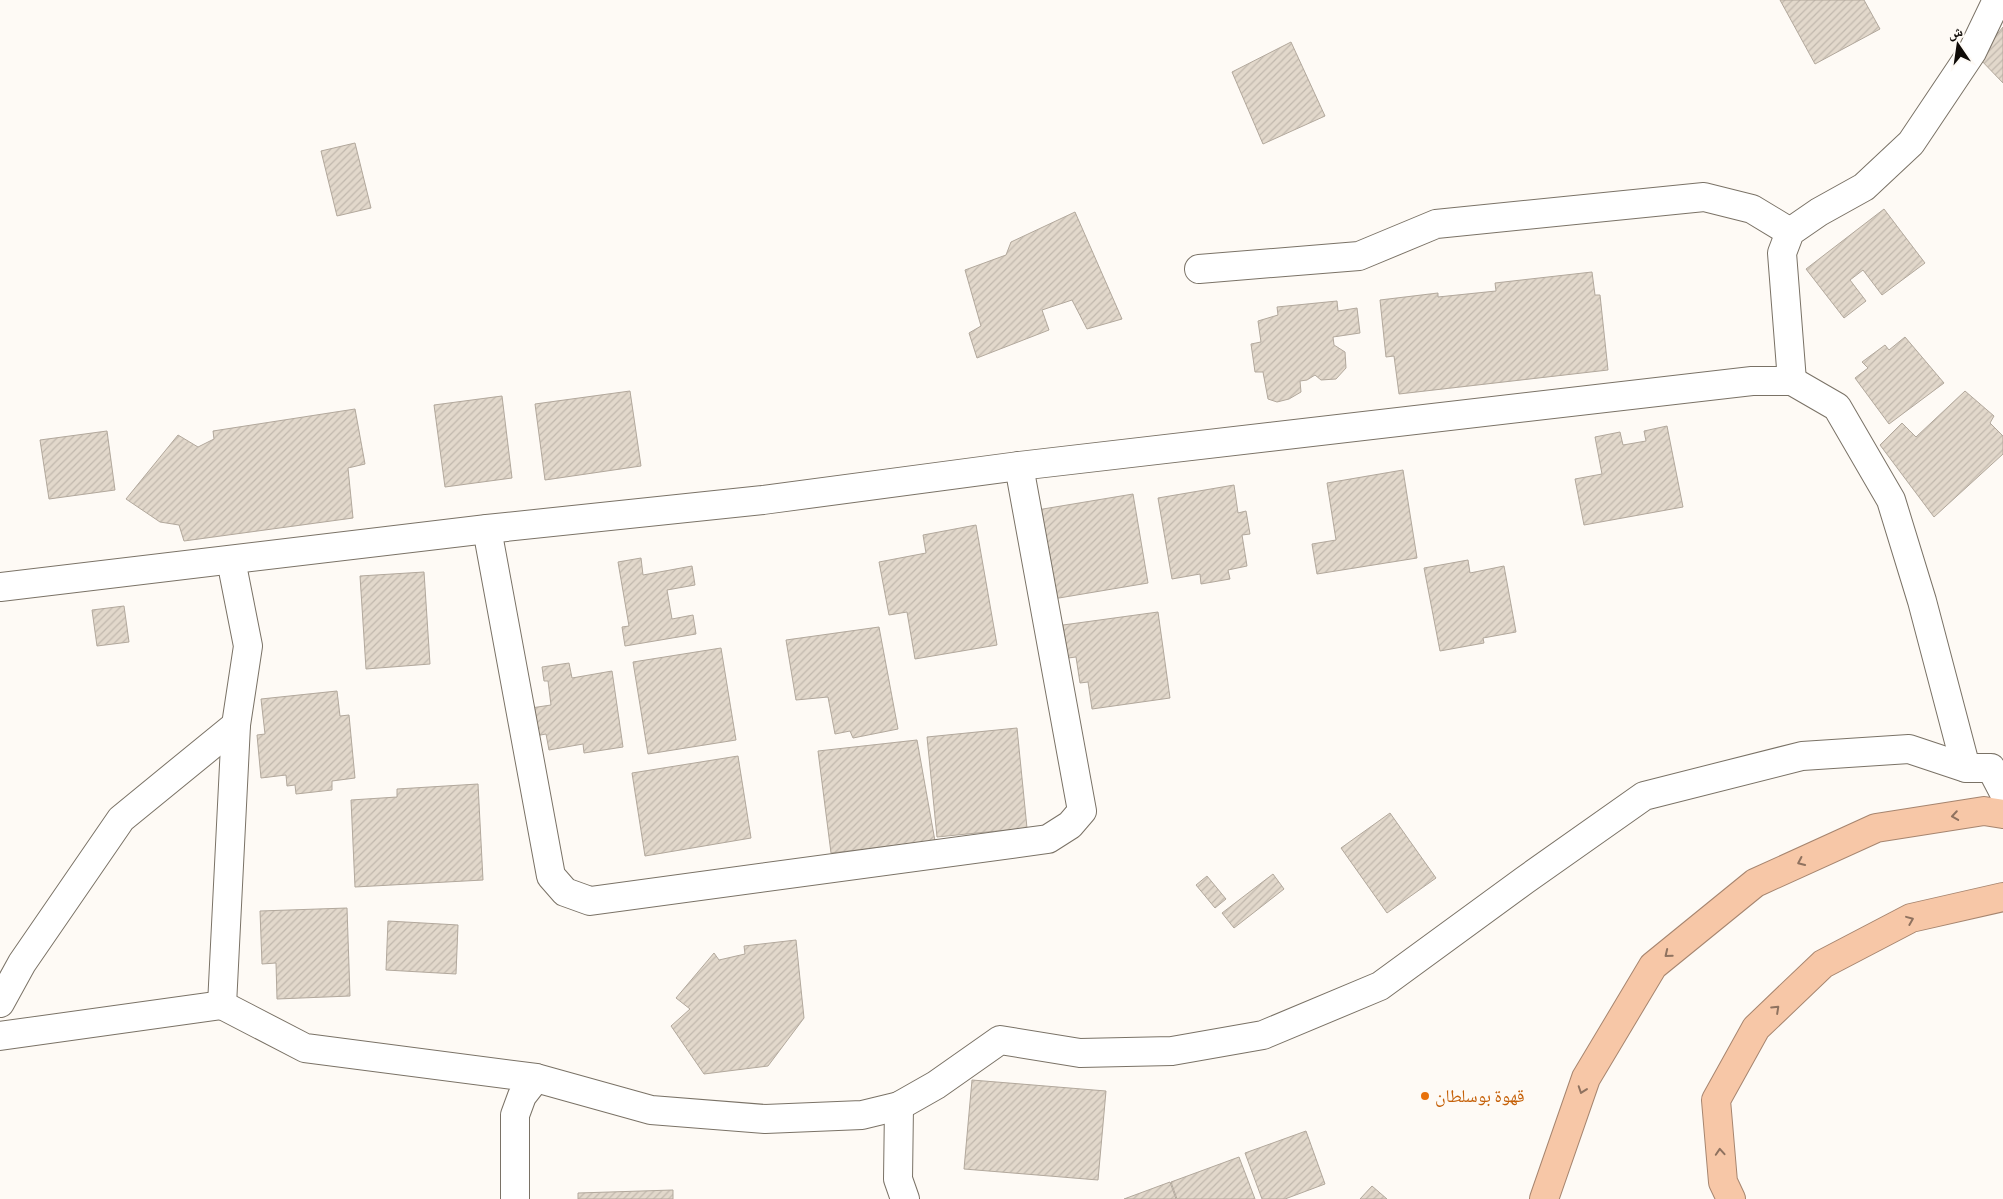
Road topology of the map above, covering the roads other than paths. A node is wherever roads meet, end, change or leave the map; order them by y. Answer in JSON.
{"nodes":[{"id":1,"x":1997,"y":0,"type":"edge"},
{"id":2,"x":1790,"y":232,"type":"junction"},
{"id":3,"x":1199,"y":269,"type":"dead end"},
{"id":4,"x":1792,"y":381,"type":"junction"},
{"id":5,"x":1019,"y":466,"type":"junction"},
{"id":6,"x":488,"y":529,"type":"junction"},
{"id":7,"x":231,"y":560,"type":"junction"},
{"id":8,"x":0,"y":587,"type":"edge"},
{"id":9,"x":236,"y":725,"type":"junction"},
{"id":10,"x":1991,"y":770,"type":"edge"},
{"id":11,"x":2003,"y":814,"type":"edge"},
{"id":12,"x":2003,"y":897,"type":"edge"},
{"id":13,"x":0,"y":1003,"type":"edge"},
{"id":14,"x":222,"y":1005,"type":"junction"},
{"id":15,"x":0,"y":1036,"type":"edge"},
{"id":16,"x":536,"y":1078,"type":"junction"},
{"id":17,"x":899,"y":1106,"type":"junction"},
{"id":18,"x":515,"y":1199,"type":"edge"},
{"id":19,"x":905,"y":1199,"type":"edge"},
{"id":20,"x":1544,"y":1199,"type":"edge"},
{"id":21,"x":1731,"y":1199,"type":"edge"}],
"edges":[{"from":1,"to":2,"type":"street"},
{"from":2,"to":3,"type":"street"},
{"from":2,"to":4,"type":"street"},
{"from":4,"to":5,"type":"street"},
{"from":4,"to":10,"type":"street"},
{"from":5,"to":6,"type":"street"},
{"from":5,"to":6,"type":"street"},
{"from":6,"to":7,"type":"street"},
{"from":7,"to":8,"type":"street"},
{"from":7,"to":9,"type":"street"},
{"from":9,"to":13,"type":"street"},
{"from":9,"to":14,"type":"street"},
{"from":10,"to":17,"type":"street"},
{"from":11,"to":20,"type":"highway","one_way":true},
{"from":21,"to":12,"type":"highway","one_way":true},
{"from":14,"to":15,"type":"street"},
{"from":14,"to":16,"type":"street"},
{"from":16,"to":17,"type":"street"},
{"from":16,"to":18,"type":"street"},
{"from":17,"to":19,"type":"street"}]}
